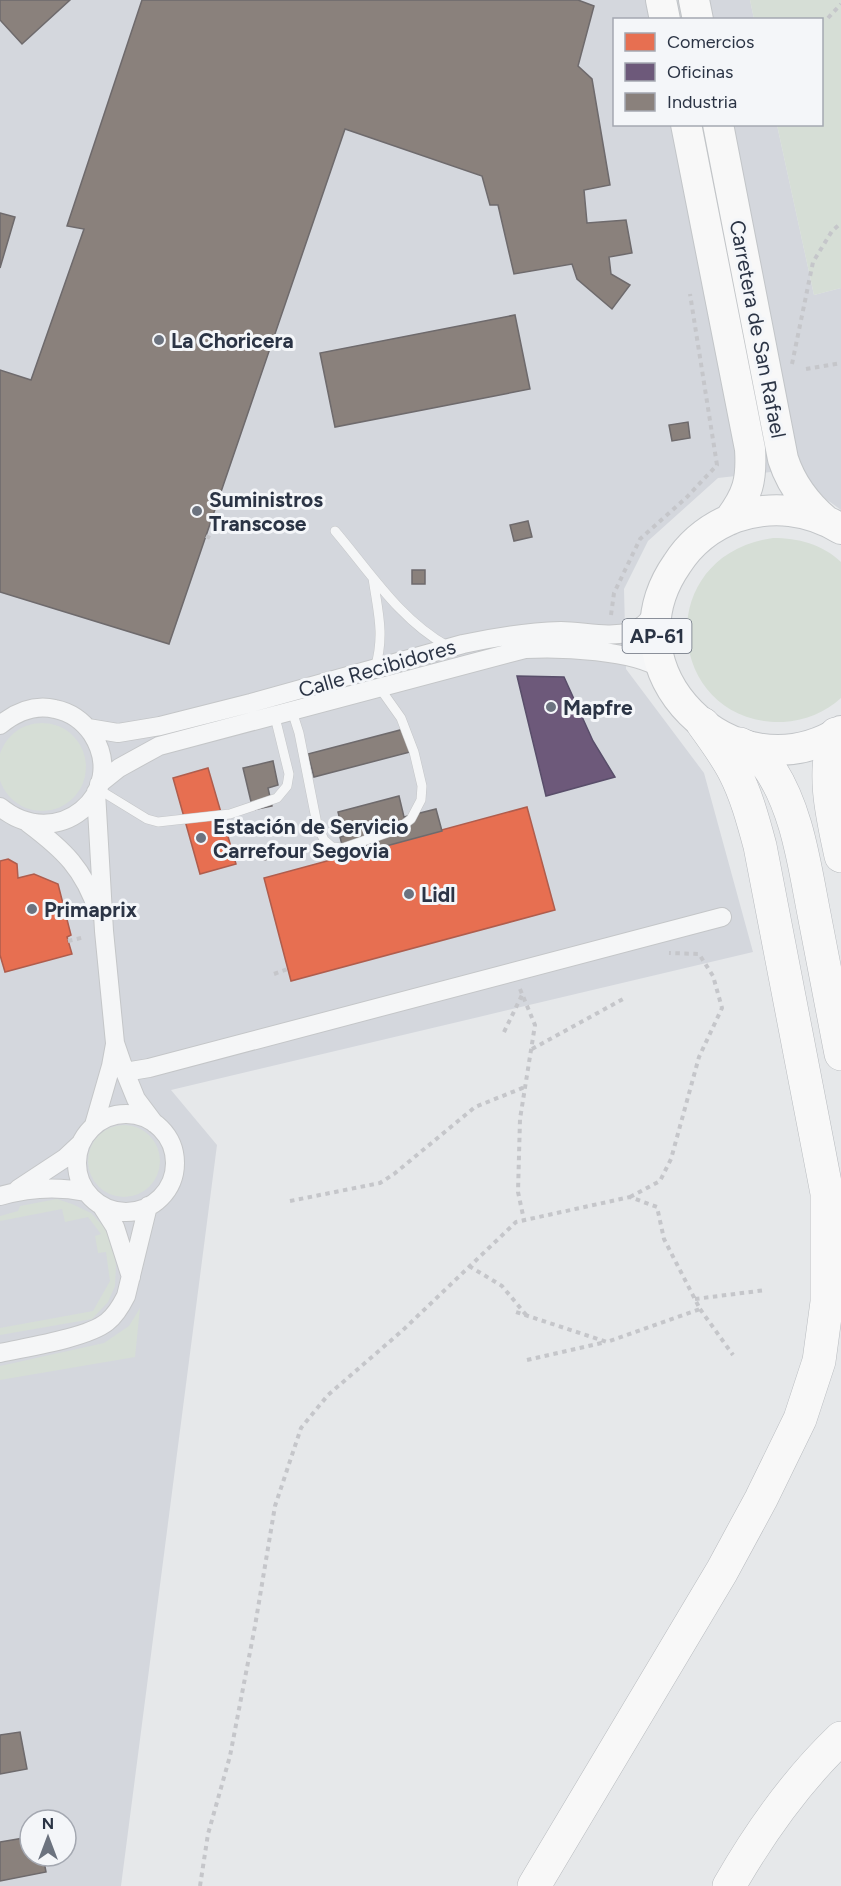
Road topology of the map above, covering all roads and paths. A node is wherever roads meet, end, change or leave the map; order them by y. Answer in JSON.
{"nodes":[{"id":1,"x":661,"y":0,"type":"edge"},
{"id":2,"x":694,"y":0,"type":"edge"},
{"id":3,"x":841,"y":4,"type":"edge"},
{"id":4,"x":665,"y":18,"type":"edge"},
{"id":5,"x":698,"y":18,"type":"edge"},
{"id":6,"x":828,"y":18,"type":"dead end"},
{"id":7,"x":686,"y":126,"type":"edge"},
{"id":8,"x":718,"y":126,"type":"edge"},
{"id":9,"x":841,"y":223,"type":"edge"},
{"id":10,"x":688,"y":284,"type":"dead end"},
{"id":11,"x":841,"y":363,"type":"edge"},
{"id":12,"x":806,"y":369,"type":"dead end"},
{"id":13,"x":790,"y":373,"type":"dead end"},
{"id":14,"x":729,"y":520,"type":"junction"},
{"id":15,"x":833,"y":525,"type":"edge"},
{"id":16,"x":335,"y":531,"type":"dead end"},
{"id":17,"x":206,"y":536,"type":"dead end"},
{"id":18,"x":214,"y":540,"type":"dead end"},
{"id":19,"x":372,"y":575,"type":"junction"},
{"id":20,"x":659,"y":605,"type":"junction"},
{"id":21,"x":610,"y":621,"type":"dead end"},
{"id":22,"x":449,"y":648,"type":"junction"},
{"id":23,"x":663,"y":670,"type":"junction"},
{"id":24,"x":377,"y":678,"type":"junction"},
{"id":25,"x":283,"y":714,"type":"junction"},
{"id":26,"x":703,"y":724,"type":"junction"},
{"id":27,"x":0,"y":725,"type":"edge"},
{"id":28,"x":88,"y":728,"type":"junction"},
{"id":29,"x":838,"y":733,"type":"edge"},
{"id":30,"x":740,"y":744,"type":"junction"},
{"id":31,"x":98,"y":788,"type":"junction"},
{"id":32,"x":3,"y":812,"type":"edge"},
{"id":33,"x":28,"y":823,"type":"junction"},
{"id":34,"x":841,"y":856,"type":"edge"},
{"id":35,"x":722,"y":917,"type":"dead end"},
{"id":36,"x":97,"y":934,"type":"junction"},
{"id":37,"x":68,"y":941,"type":"dead end"},
{"id":38,"x":663,"y":953,"type":"dead end"},
{"id":39,"x":288,"y":969,"type":"dead end"},
{"id":40,"x":513,"y":973,"type":"junction"},
{"id":41,"x":274,"y":974,"type":"dead end"},
{"id":42,"x":522,"y":995,"type":"junction"},
{"id":43,"x":623,"y":999,"type":"dead end"},
{"id":44,"x":504,"y":1032,"type":"dead end"},
{"id":45,"x":115,"y":1043,"type":"junction"},
{"id":46,"x":532,"y":1049,"type":"junction"},
{"id":47,"x":841,"y":1054,"type":"edge"},
{"id":48,"x":125,"y":1072,"type":"junction"},
{"id":49,"x":525,"y":1087,"type":"junction"},
{"id":50,"x":154,"y":1123,"type":"junction"},
{"id":51,"x":94,"y":1125,"type":"junction"},
{"id":52,"x":80,"y":1144,"type":"junction"},
{"id":53,"x":86,"y":1192,"type":"junction"},
{"id":54,"x":826,"y":1193,"type":"junction"},
{"id":55,"x":7,"y":1194,"type":"edge"},
{"id":56,"x":630,"y":1197,"type":"junction"},
{"id":57,"x":290,"y":1201,"type":"dead end"},
{"id":58,"x":101,"y":1205,"type":"junction"},
{"id":59,"x":148,"y":1206,"type":"junction"},
{"id":60,"x":524,"y":1220,"type":"junction"},
{"id":61,"x":841,"y":1258,"type":"edge"},
{"id":62,"x":470,"y":1266,"type":"junction"},
{"id":63,"x":131,"y":1279,"type":"junction"},
{"id":64,"x":766,"y":1290,"type":"dead end"},
{"id":65,"x":695,"y":1299,"type":"junction"},
{"id":66,"x":700,"y":1309,"type":"junction"},
{"id":67,"x":516,"y":1312,"type":"dead end"},
{"id":68,"x":527,"y":1316,"type":"junction"},
{"id":69,"x":607,"y":1342,"type":"junction"},
{"id":70,"x":0,"y":1353,"type":"edge"},
{"id":71,"x":733,"y":1355,"type":"dead end"},
{"id":72,"x":527,"y":1360,"type":"dead end"},
{"id":73,"x":841,"y":1738,"type":"edge"},
{"id":74,"x":200,"y":1886,"type":"edge"},
{"id":75,"x":534,"y":1886,"type":"edge"},
{"id":76,"x":729,"y":1886,"type":"edge"}],
"edges":[{"from":1,"to":4,"type":"main road"},
{"from":2,"to":5,"type":"main road"},
{"from":3,"to":6,"type":"path"},
{"from":7,"to":14,"type":"main road","name":"Carretera de San Rafael"},
{"from":8,"to":15,"type":"main road","name":"Carretera de San Rafael"},
{"from":9,"to":13,"type":"path"},
{"from":10,"to":21,"type":"path"},
{"from":11,"to":12,"type":"path"},
{"from":14,"to":15,"type":"main road","number":"AP-61"},
{"from":14,"to":20,"type":"main road","number":"AP-61"},
{"from":16,"to":19,"type":"lane"},
{"from":17,"to":18,"type":"path"},
{"from":19,"to":22,"type":"lane"},
{"from":19,"to":24,"type":"lane"},
{"from":20,"to":22,"type":"street","name":"Calle Recibidores"},
{"from":20,"to":23,"type":"main road","number":"AP-61"},
{"from":22,"to":24,"type":"street","name":"Calle Recibidores"},
{"from":23,"to":24,"type":"street","name":"Calle Recibidores"},
{"from":23,"to":26,"type":"main road","number":"AP-61"},
{"from":24,"to":25,"type":"street","name":"Calle Recibidores"},
{"from":24,"to":25,"type":"lane"},
{"from":24,"to":28,"type":"street","name":"Calle Recibidores"},
{"from":25,"to":31,"type":"street","name":"Calle Recibidores"},
{"from":25,"to":31,"type":"lane"},
{"from":26,"to":30,"type":"main road","number":"AP-61"},
{"from":26,"to":54,"type":"highway"},
{"from":27,"to":28,"type":"street"},
{"from":28,"to":31,"type":"street"},
{"from":29,"to":30,"type":"main road","number":"AP-61"},
{"from":29,"to":34,"type":"highway","number":"AP-61"},
{"from":30,"to":47,"type":"highway","number":"AP-61"},
{"from":31,"to":33,"type":"street","name":"Calle Recibidores"},
{"from":31,"to":36,"type":"street"},
{"from":32,"to":33,"type":"street"},
{"from":33,"to":36,"type":"street"},
{"from":35,"to":40,"type":"street"},
{"from":36,"to":37,"type":"path"},
{"from":36,"to":45,"type":"street"},
{"from":38,"to":56,"type":"path"},
{"from":39,"to":41,"type":"path"},
{"from":40,"to":42,"type":"path"},
{"from":40,"to":48,"type":"street"},
{"from":42,"to":44,"type":"path"},
{"from":42,"to":46,"type":"path"},
{"from":43,"to":46,"type":"path"},
{"from":45,"to":48,"type":"street"},
{"from":45,"to":51,"type":"street"},
{"from":46,"to":49,"type":"path"},
{"from":48,"to":50,"type":"street"},
{"from":49,"to":57,"type":"path"},
{"from":49,"to":60,"type":"path"},
{"from":50,"to":51,"type":"street"},
{"from":50,"to":59,"type":"street"},
{"from":51,"to":52,"type":"street"},
{"from":52,"to":53,"type":"street"},
{"from":52,"to":55,"type":"street"},
{"from":53,"to":55,"type":"street"},
{"from":53,"to":58,"type":"street"},
{"from":54,"to":61,"type":"highway"},
{"from":54,"to":75,"type":"highway"},
{"from":56,"to":60,"type":"path"},
{"from":56,"to":65,"type":"path"},
{"from":58,"to":59,"type":"street"},
{"from":58,"to":63,"type":"street"},
{"from":59,"to":63,"type":"street"},
{"from":60,"to":62,"type":"path"},
{"from":62,"to":68,"type":"path"},
{"from":62,"to":74,"type":"path"},
{"from":63,"to":70,"type":"street"},
{"from":64,"to":65,"type":"path"},
{"from":65,"to":66,"type":"path"},
{"from":66,"to":69,"type":"path"},
{"from":66,"to":71,"type":"path"},
{"from":67,"to":68,"type":"path"},
{"from":68,"to":69,"type":"path"},
{"from":69,"to":72,"type":"path"},
{"from":73,"to":76,"type":"highway"}]}
